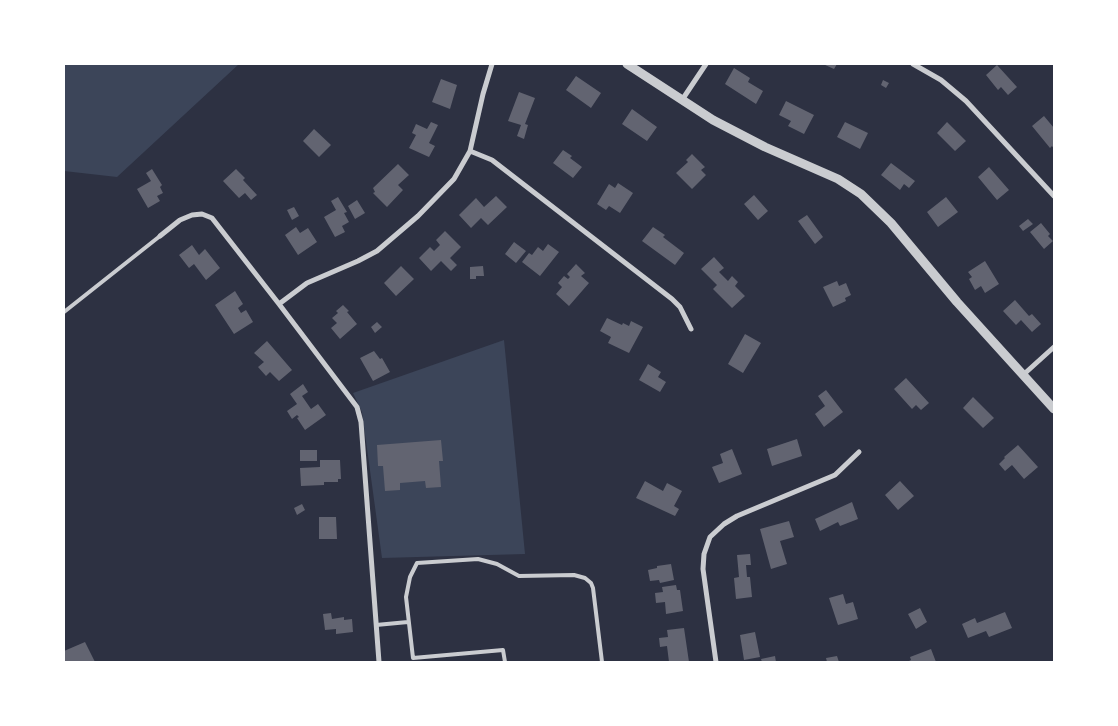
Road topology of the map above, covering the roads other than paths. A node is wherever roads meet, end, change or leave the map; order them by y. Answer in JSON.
{"nodes":[{"id":1,"x":492,"y":64,"type":"edge"},
{"id":2,"x":627,"y":64,"type":"edge"},
{"id":3,"x":706,"y":64,"type":"edge"},
{"id":4,"x":913,"y":64,"type":"edge"},
{"id":5,"x":682,"y":101,"type":"junction"},
{"id":6,"x":470,"y":151,"type":"junction"},
{"id":7,"x":1054,"y":196,"type":"edge"},
{"id":8,"x":160,"y":236,"type":"joint"},
{"id":9,"x":279,"y":304,"type":"junction"},
{"id":10,"x":64,"y":312,"type":"edge"},
{"id":11,"x":691,"y":329,"type":"dead end"},
{"id":12,"x":1054,"y":347,"type":"edge"},
{"id":13,"x":1023,"y":375,"type":"junction"},
{"id":14,"x":1054,"y":409,"type":"edge"},
{"id":15,"x":860,"y":452,"type":"dead end"},
{"id":16,"x":408,"y":622,"type":"junction"},
{"id":17,"x":376,"y":625,"type":"junction"},
{"id":18,"x":379,"y":662,"type":"edge"},
{"id":19,"x":505,"y":662,"type":"edge"},
{"id":20,"x":602,"y":662,"type":"edge"},
{"id":21,"x":716,"y":662,"type":"edge"}],
"edges":[{"from":1,"to":6,"type":"street"},
{"from":2,"to":5,"type":"street"},
{"from":3,"to":5,"type":"street"},
{"from":4,"to":7,"type":"street"},
{"from":5,"to":13,"type":"street"},
{"from":6,"to":9,"type":"street"},
{"from":6,"to":11,"type":"street"},
{"from":8,"to":9,"type":"street"},
{"from":8,"to":10,"type":"lane"},
{"from":9,"to":17,"type":"street"},
{"from":12,"to":13,"type":"street"},
{"from":13,"to":14,"type":"street"},
{"from":15,"to":21,"type":"street"},
{"from":16,"to":17,"type":"lane"},
{"from":16,"to":19,"type":"lane"},
{"from":16,"to":20,"type":"lane"},
{"from":17,"to":18,"type":"street"}]}
